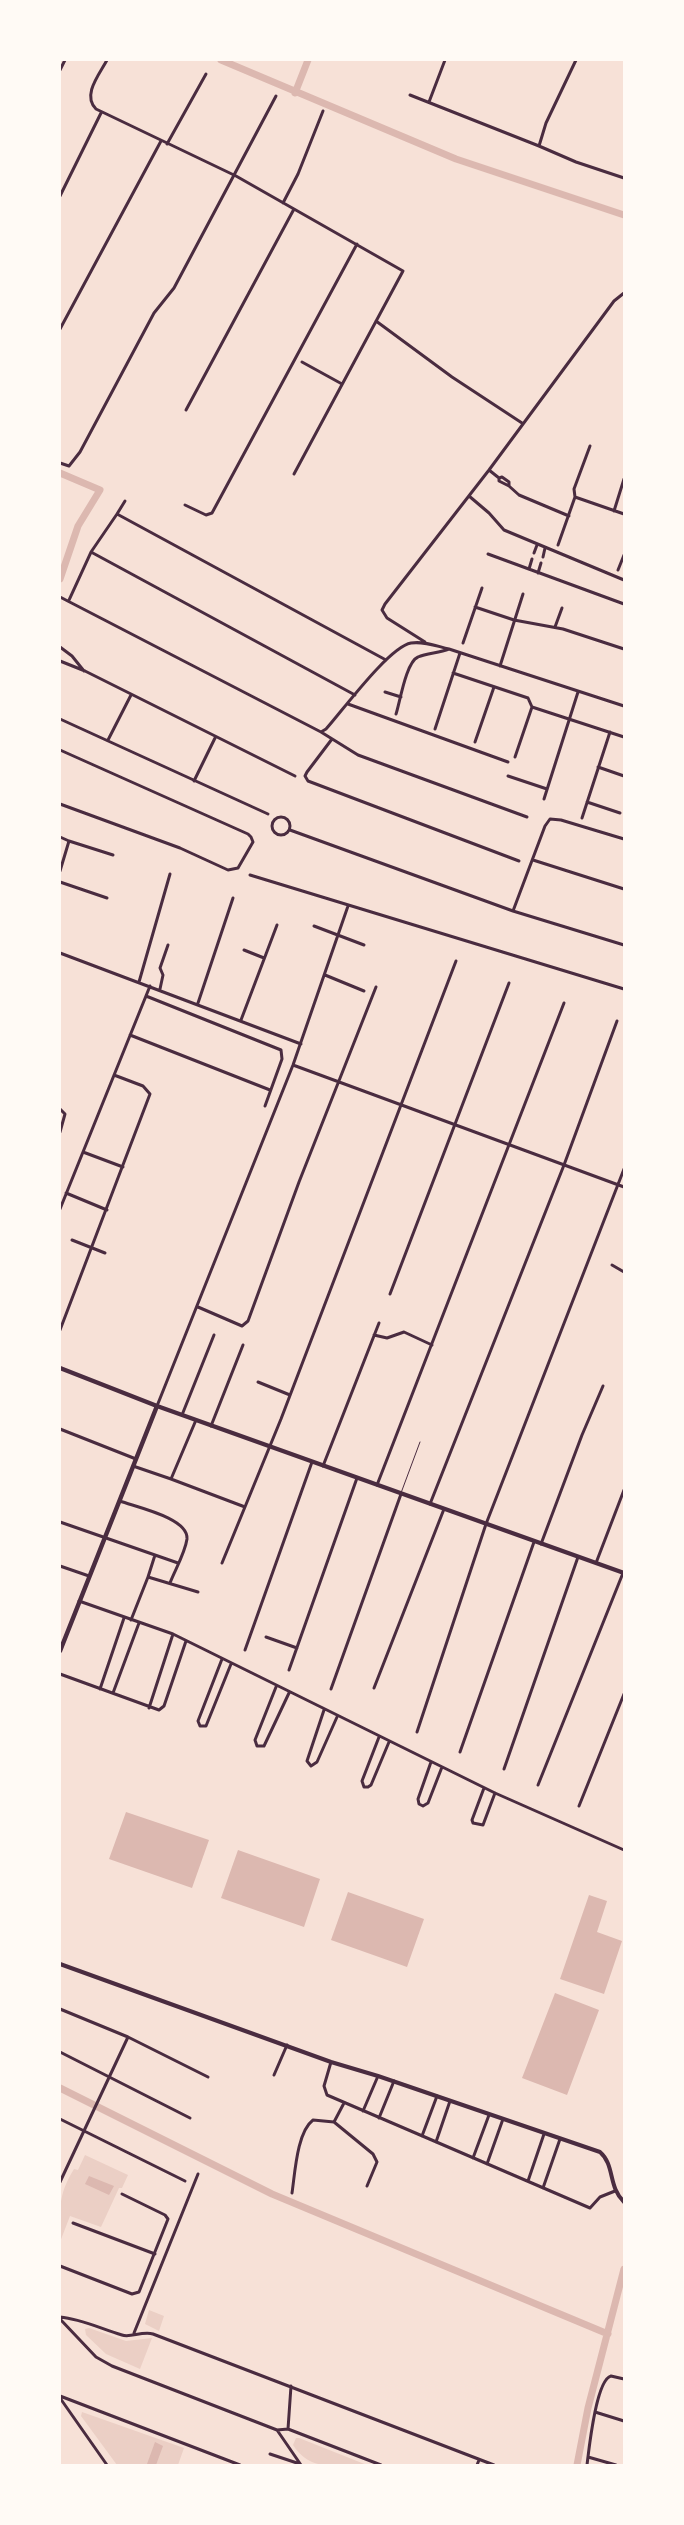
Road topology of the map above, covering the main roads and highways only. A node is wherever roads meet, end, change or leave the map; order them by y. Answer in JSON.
{"nodes":[{"id":1,"x":60,"y":1368,"type":"edge"},
{"id":2,"x":157,"y":1406,"type":"junction"},
{"id":3,"x":623,"y":1572,"type":"edge"},
{"id":4,"x":61,"y":1644,"type":"edge"},
{"id":5,"x":60,"y":1651,"type":"edge"}],
"edges":[{"from":1,"to":2,"type":"main road"},
{"from":2,"to":3,"type":"main road"},
{"from":2,"to":4,"type":"main road"},
{"from":4,"to":5,"type":"main road"}]}
